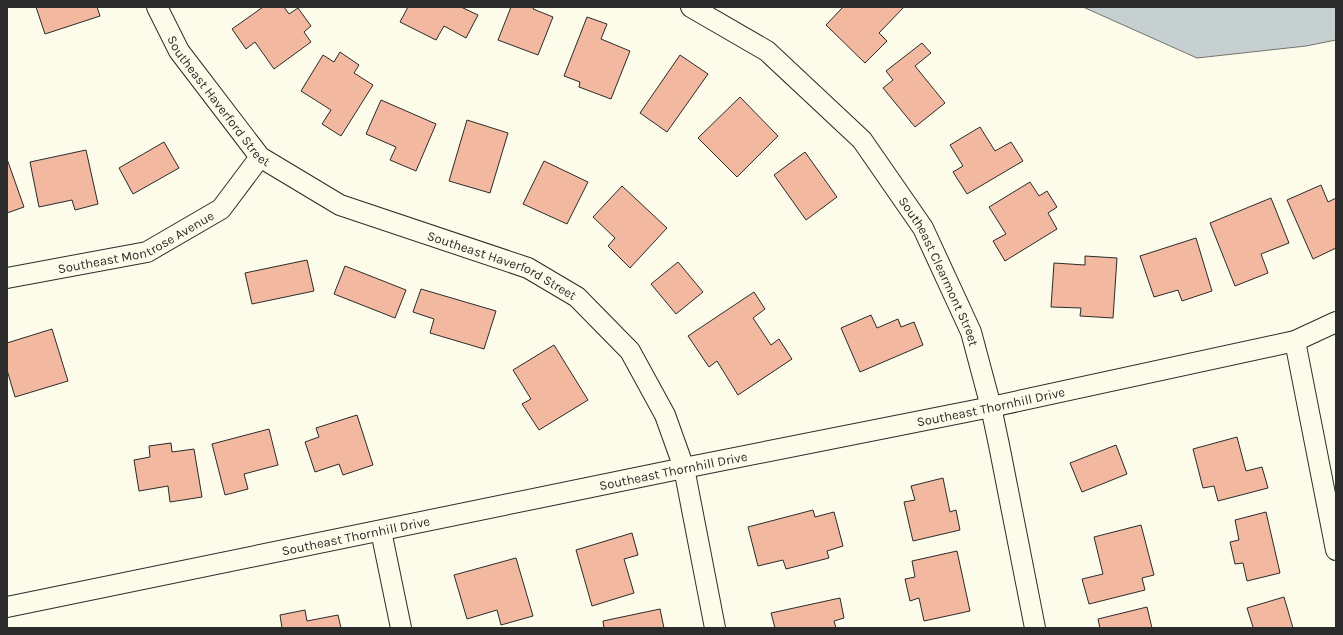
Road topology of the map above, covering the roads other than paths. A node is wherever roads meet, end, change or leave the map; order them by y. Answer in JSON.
{"nodes":[{"id":1,"x":157,"y":7,"type":"edge"},
{"id":2,"x":691,"y":7,"type":"edge"},
{"id":3,"x":260,"y":157,"type":"junction"},
{"id":4,"x":7,"y":278,"type":"edge"},
{"id":5,"x":1336,"y":322,"type":"edge"},
{"id":6,"x":1295,"y":341,"type":"junction"},
{"id":7,"x":991,"y":408,"type":"junction"},
{"id":8,"x":684,"y":468,"type":"junction"},
{"id":9,"x":381,"y":531,"type":"junction"},
{"id":10,"x":1336,"y":550,"type":"edge"},
{"id":11,"x":7,"y":607,"type":"edge"},
{"id":12,"x":401,"y":628,"type":"edge"},
{"id":13,"x":715,"y":628,"type":"edge"},
{"id":14,"x":1035,"y":628,"type":"edge"}],
"edges":[{"from":1,"to":3,"type":"street","name":"Southeast Haverford Street"},
{"from":2,"to":7,"type":"street","name":"Southeast Clearmont Street"},
{"from":3,"to":4,"type":"street","name":"Southeast Montrose Avenue"},
{"from":3,"to":8,"type":"street","name":"Southeast Haverford Street"},
{"from":5,"to":6,"type":"street","name":"Southeast Thornhill Drive"},
{"from":6,"to":7,"type":"street","name":"Southeast Thornhill Drive"},
{"from":6,"to":10,"type":"street"},
{"from":7,"to":8,"type":"street","name":"Southeast Thornhill Drive"},
{"from":7,"to":14,"type":"street","name":"Southeast Clearmont Street"},
{"from":8,"to":9,"type":"street","name":"Southeast Thornhill Drive"},
{"from":8,"to":13,"type":"street","name":"Southeast Haverford Street"},
{"from":9,"to":11,"type":"street","name":"Southeast Thornhill Drive"},
{"from":9,"to":12,"type":"street"}]}
